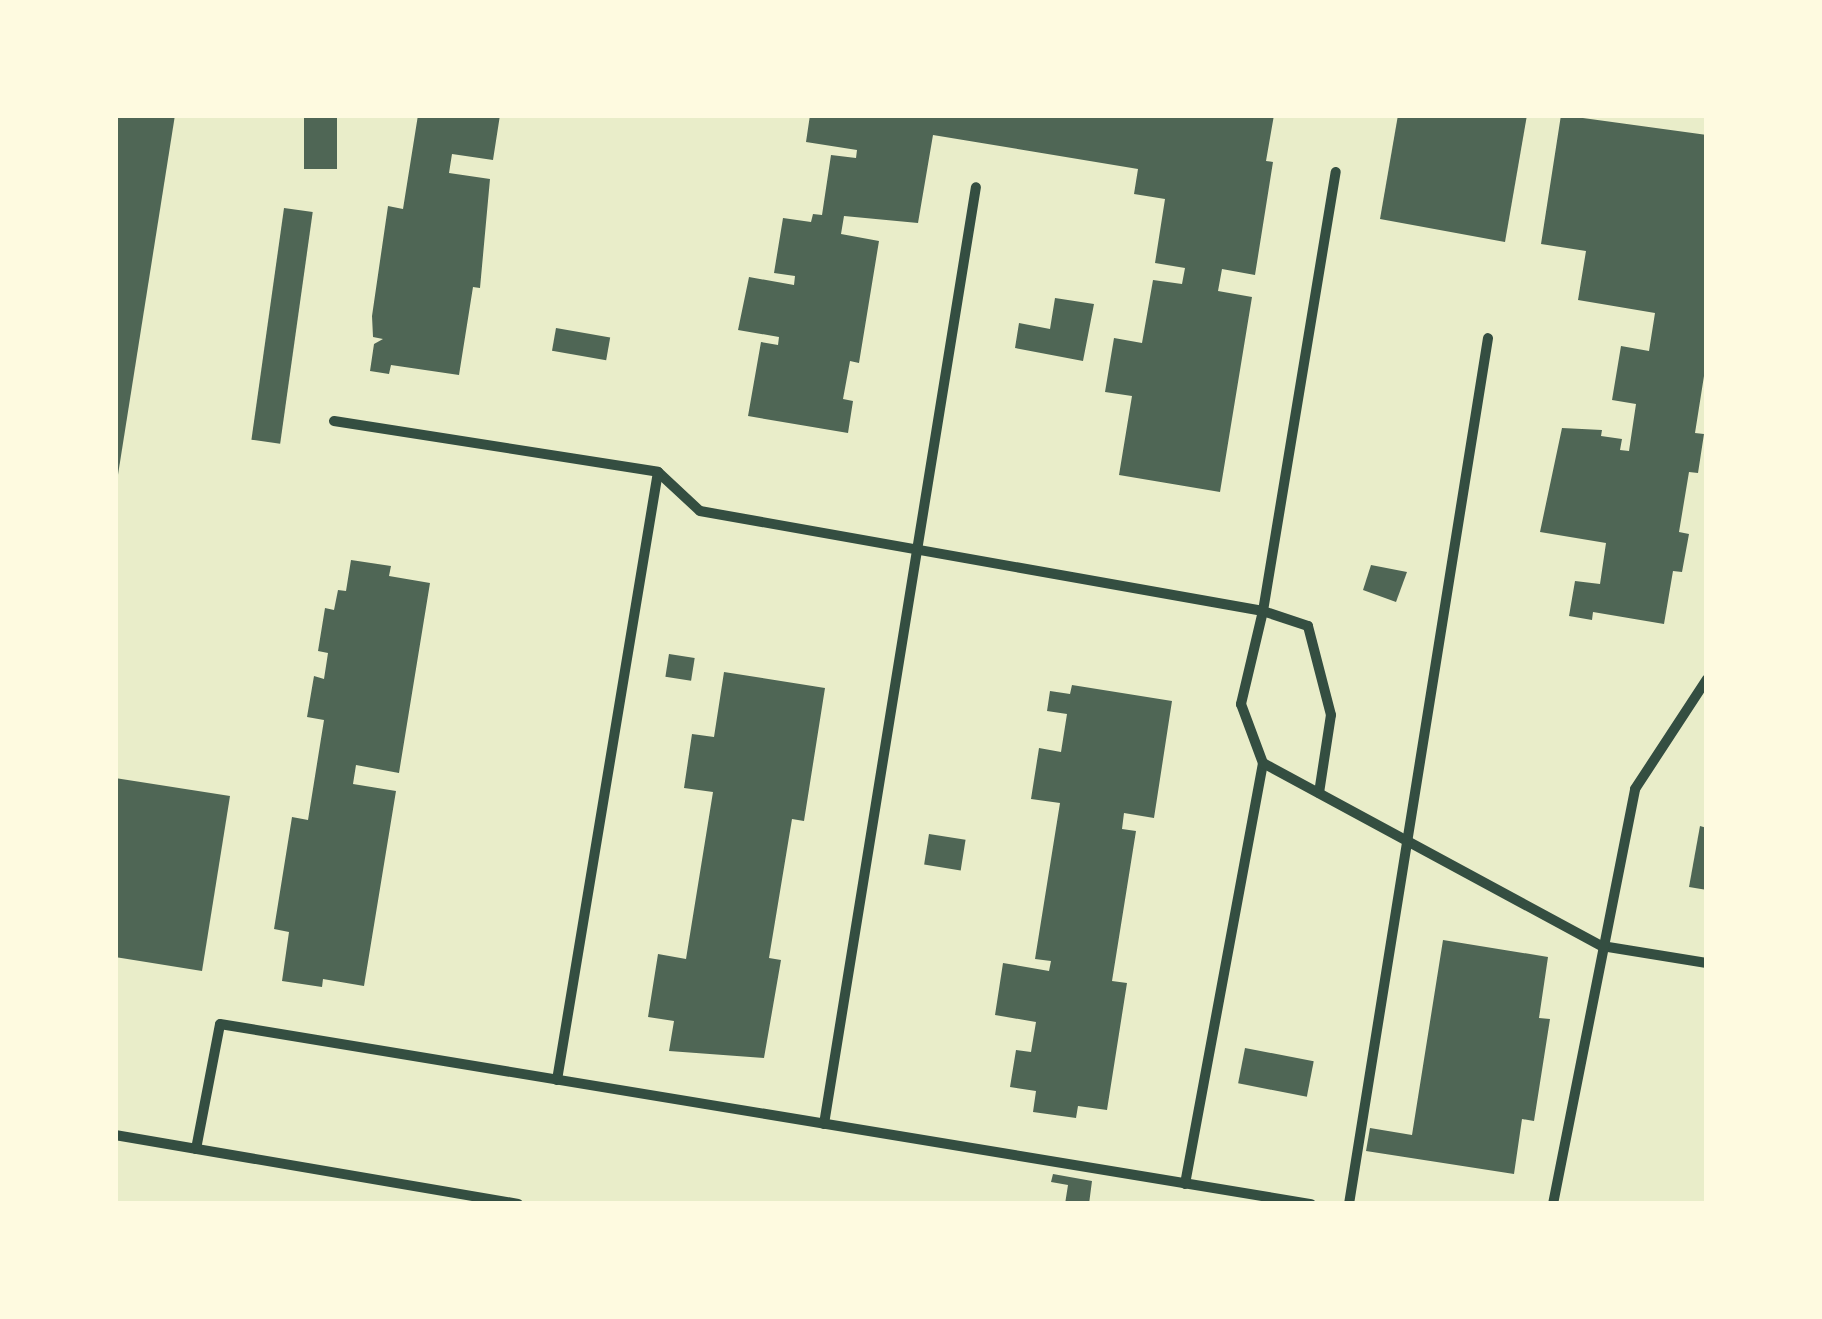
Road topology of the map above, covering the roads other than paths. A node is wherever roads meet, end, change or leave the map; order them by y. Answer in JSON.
{"nodes":[{"id":1,"x":1336,"y":172,"type":"dead end"},
{"id":2,"x":976,"y":188,"type":"dead end"},
{"id":3,"x":1488,"y":338,"type":"dead end"},
{"id":4,"x":334,"y":421,"type":"dead end"},
{"id":5,"x":658,"y":472,"type":"junction"},
{"id":6,"x":918,"y":550,"type":"junction"},
{"id":7,"x":1263,"y":611,"type":"junction"},
{"id":8,"x":1707,"y":679,"type":"edge"},
{"id":9,"x":1263,"y":762,"type":"junction"},
{"id":10,"x":1319,"y":793,"type":"junction"},
{"id":11,"x":1406,"y":840,"type":"junction"},
{"id":12,"x":1602,"y":946,"type":"junction"},
{"id":13,"x":1707,"y":963,"type":"edge"},
{"id":14,"x":558,"y":1080,"type":"junction"},
{"id":15,"x":824,"y":1124,"type":"junction"},
{"id":16,"x":115,"y":1135,"type":"edge"},
{"id":17,"x":196,"y":1149,"type":"junction"},
{"id":18,"x":1185,"y":1184,"type":"junction"},
{"id":19,"x":518,"y":1204,"type":"edge"},
{"id":20,"x":1311,"y":1204,"type":"edge"},
{"id":21,"x":1349,"y":1204,"type":"edge"},
{"id":22,"x":1553,"y":1204,"type":"edge"}],
"edges":[{"from":1,"to":7,"type":"street"},
{"from":2,"to":6,"type":"street"},
{"from":3,"to":11,"type":"street"},
{"from":4,"to":5,"type":"street"},
{"from":5,"to":6,"type":"street"},
{"from":5,"to":14,"type":"street"},
{"from":6,"to":7,"type":"street"},
{"from":6,"to":15,"type":"street"},
{"from":7,"to":9,"type":"street"},
{"from":7,"to":10,"type":"street"},
{"from":8,"to":12,"type":"street"},
{"from":9,"to":10,"type":"street"},
{"from":9,"to":18,"type":"street"},
{"from":10,"to":11,"type":"street"},
{"from":11,"to":12,"type":"street"},
{"from":11,"to":21,"type":"street"},
{"from":12,"to":13,"type":"street"},
{"from":12,"to":22,"type":"street"},
{"from":14,"to":15,"type":"street"},
{"from":14,"to":17,"type":"street"},
{"from":15,"to":18,"type":"street"},
{"from":16,"to":17,"type":"street"},
{"from":17,"to":19,"type":"street"},
{"from":18,"to":20,"type":"street"}]}
